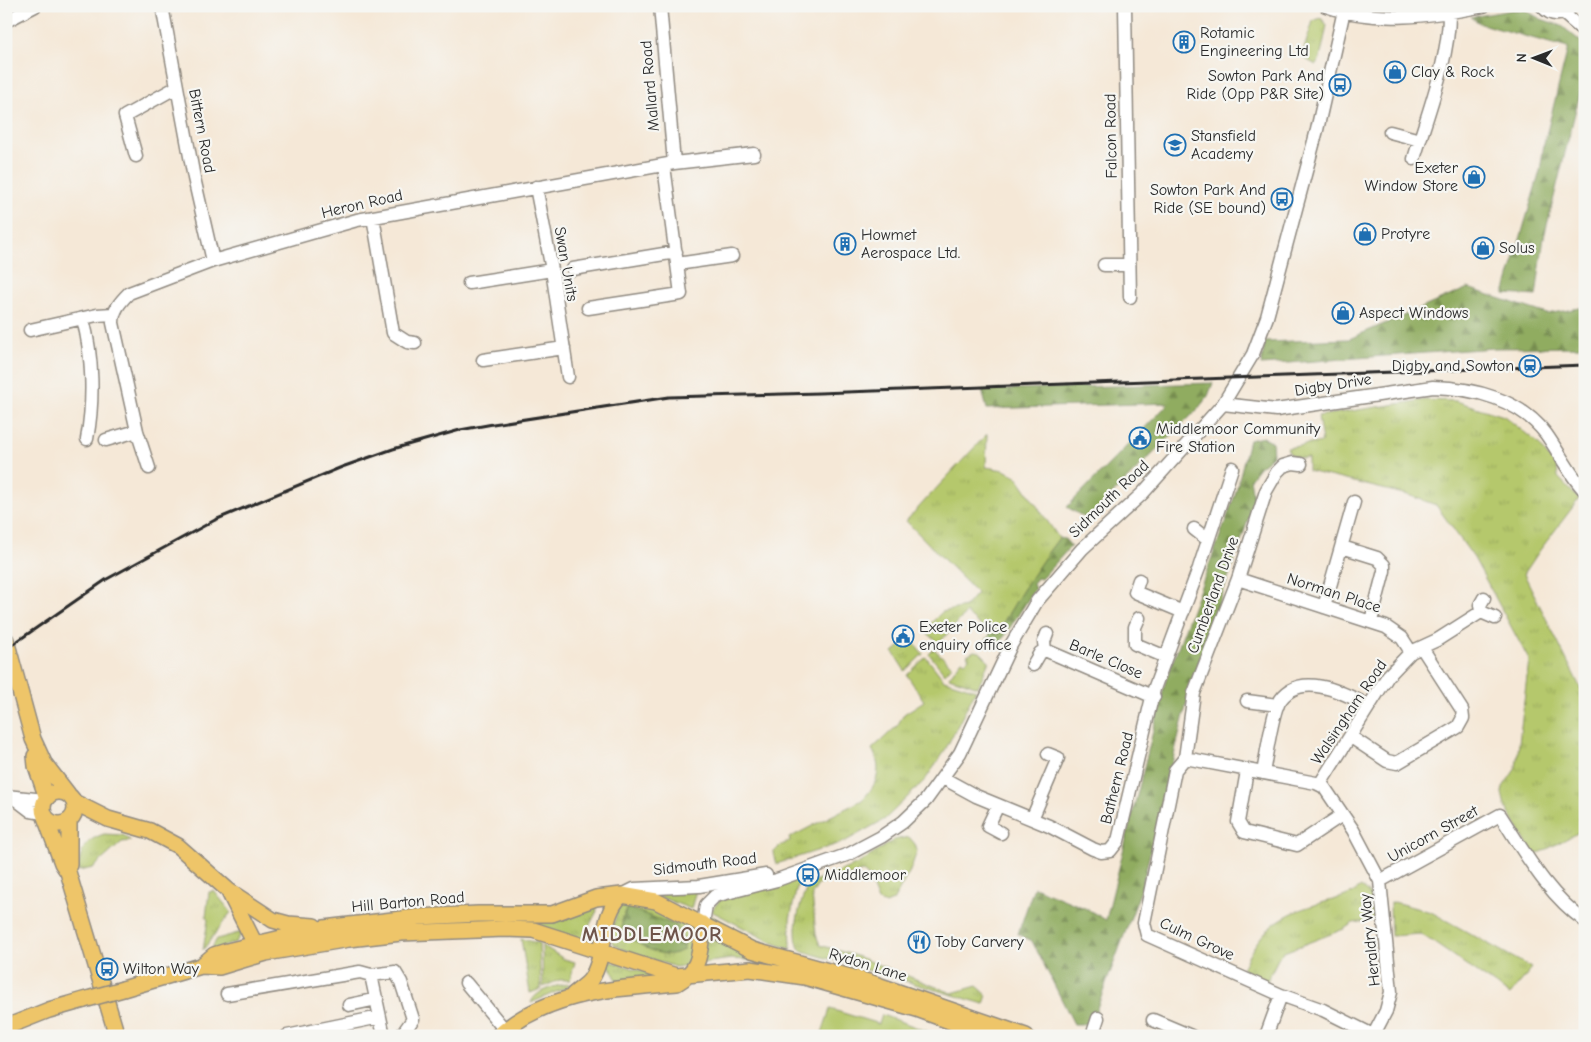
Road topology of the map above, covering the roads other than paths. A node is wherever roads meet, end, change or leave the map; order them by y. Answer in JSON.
{"nodes":[{"id":1,"x":35,"y":6,"type":"edge"},
{"id":2,"x":162,"y":6,"type":"edge"},
{"id":3,"x":660,"y":6,"type":"edge"},
{"id":4,"x":1125,"y":6,"type":"edge"},
{"id":5,"x":1326,"y":6,"type":"edge"},
{"id":6,"x":1484,"y":6,"type":"edge"},
{"id":7,"x":1542,"y":6,"type":"edge"},
{"id":8,"x":1576,"y":6,"type":"edge"},
{"id":9,"x":1344,"y":9,"type":"edge"},
{"id":10,"x":1567,"y":10,"type":"edge"},
{"id":11,"x":1449,"y":12,"type":"junction"},
{"id":12,"x":6,"y":20,"type":"edge"},
{"id":13,"x":1585,"y":28,"type":"edge"},
{"id":14,"x":1585,"y":32,"type":"edge"},
{"id":15,"x":177,"y":87,"type":"junction"},
{"id":16,"x":1390,"y":132,"type":"dead end"},
{"id":17,"x":1420,"y":140,"type":"junction"},
{"id":18,"x":754,"y":154,"type":"dead end"},
{"id":19,"x":136,"y":156,"type":"dead end"},
{"id":20,"x":1414,"y":159,"type":"dead end"},
{"id":21,"x":669,"y":165,"type":"junction"},
{"id":22,"x":536,"y":187,"type":"junction"},
{"id":23,"x":373,"y":217,"type":"junction"},
{"id":24,"x":732,"y":256,"type":"dead end"},
{"id":25,"x":676,"y":258,"type":"junction"},
{"id":26,"x":213,"y":261,"type":"junction"},
{"id":27,"x":1128,"y":265,"type":"junction"},
{"id":28,"x":1104,"y":266,"type":"dead end"},
{"id":29,"x":573,"y":269,"type":"dead end"},
{"id":30,"x":552,"y":270,"type":"junction"},
{"id":31,"x":469,"y":283,"type":"dead end"},
{"id":32,"x":1130,"y":297,"type":"dead end"},
{"id":33,"x":588,"y":308,"type":"dead end"},
{"id":34,"x":113,"y":314,"type":"junction"},
{"id":35,"x":84,"y":319,"type":"junction"},
{"id":36,"x":30,"y":330,"type":"dead end"},
{"id":37,"x":415,"y":343,"type":"dead end"},
{"id":38,"x":564,"y":348,"type":"junction"},
{"id":39,"x":483,"y":360,"type":"dead end"},
{"id":40,"x":568,"y":377,"type":"dead end"},
{"id":41,"x":1223,"y":404,"type":"junction"},
{"id":42,"x":137,"y":431,"type":"junction"},
{"id":43,"x":87,"y":439,"type":"dead end"},
{"id":44,"x":106,"y":440,"type":"dead end"},
{"id":45,"x":1301,"y":464,"type":"dead end"},
{"id":46,"x":149,"y":468,"type":"dead end"},
{"id":47,"x":1232,"y":468,"type":"dead end"},
{"id":48,"x":1585,"y":491,"type":"edge"},
{"id":49,"x":1354,"y":502,"type":"dead end"},
{"id":50,"x":1194,"y":529,"type":"dead end"},
{"id":51,"x":1208,"y":540,"type":"junction"},
{"id":52,"x":1342,"y":547,"type":"junction"},
{"id":53,"x":1238,"y":579,"type":"junction"},
{"id":54,"x":1139,"y":580,"type":"dead end"},
{"id":55,"x":1484,"y":598,"type":"dead end"},
{"id":56,"x":1324,"y":607,"type":"junction"},
{"id":57,"x":1183,"y":612,"type":"junction"},
{"id":58,"x":1481,"y":612,"type":"junction"},
{"id":59,"x":1139,"y":618,"type":"dead end"},
{"id":60,"x":1495,"y":618,"type":"dead end"},
{"id":61,"x":1371,"y":620,"type":"junction"},
{"id":62,"x":1047,"y":634,"type":"dead end"},
{"id":63,"x":6,"y":640,"type":"edge"},
{"id":64,"x":1045,"y":650,"type":"junction"},
{"id":65,"x":1416,"y":650,"type":"junction"},
{"id":66,"x":1166,"y":657,"type":"junction"},
{"id":67,"x":1033,"y":665,"type":"dead end"},
{"id":68,"x":1154,"y":697,"type":"junction"},
{"id":69,"x":1247,"y":701,"type":"dead end"},
{"id":70,"x":1278,"y":705,"type":"junction"},
{"id":71,"x":1369,"y":706,"type":"junction"},
{"id":72,"x":1351,"y":737,"type":"junction"},
{"id":73,"x":34,"y":740,"type":"junction"},
{"id":74,"x":1057,"y":758,"type":"dead end"},
{"id":75,"x":1184,"y":758,"type":"junction"},
{"id":76,"x":1247,"y":771,"type":"junction"},
{"id":77,"x":1263,"y":773,"type":"junction"},
{"id":78,"x":944,"y":778,"type":"junction"},
{"id":79,"x":1320,"y":784,"type":"junction"},
{"id":80,"x":10,"y":797,"type":"edge"},
{"id":81,"x":71,"y":798,"type":"junction"},
{"id":82,"x":998,"y":804,"type":"junction"},
{"id":83,"x":45,"y":807,"type":"junction"},
{"id":84,"x":1342,"y":815,"type":"junction"},
{"id":85,"x":108,"y":819,"type":"junction"},
{"id":86,"x":1032,"y":819,"type":"junction"},
{"id":87,"x":70,"y":820,"type":"junction"},
{"id":88,"x":1001,"y":833,"type":"dead end"},
{"id":89,"x":68,"y":872,"type":"junction"},
{"id":90,"x":793,"y":872,"type":"junction"},
{"id":91,"x":1380,"y":881,"type":"junction"},
{"id":92,"x":229,"y":890,"type":"junction"},
{"id":93,"x":622,"y":895,"type":"junction"},
{"id":94,"x":1585,"y":921,"type":"edge"},
{"id":95,"x":702,"y":924,"type":"junction"},
{"id":96,"x":324,"y":928,"type":"junction"},
{"id":97,"x":248,"y":929,"type":"junction"},
{"id":98,"x":260,"y":949,"type":"junction"},
{"id":99,"x":231,"y":950,"type":"junction"},
{"id":100,"x":603,"y":952,"type":"junction"},
{"id":101,"x":202,"y":966,"type":"junction"},
{"id":102,"x":371,"y":975,"type":"junction"},
{"id":103,"x":690,"y":975,"type":"junction"},
{"id":104,"x":466,"y":983,"type":"dead end"},
{"id":105,"x":227,"y":994,"type":"dead end"},
{"id":106,"x":573,"y":995,"type":"junction"},
{"id":107,"x":1281,"y":995,"type":"junction"},
{"id":108,"x":377,"y":999,"type":"junction"},
{"id":109,"x":349,"y":1005,"type":"dead end"},
{"id":110,"x":380,"y":1017,"type":"junction"},
{"id":111,"x":1154,"y":1020,"type":"dead end"},
{"id":112,"x":6,"y":1027,"type":"edge"},
{"id":113,"x":502,"y":1033,"type":"edge"},
{"id":114,"x":1373,"y":1035,"type":"edge"},
{"id":115,"x":117,"y":1036,"type":"edge"},
{"id":116,"x":287,"y":1036,"type":"edge"},
{"id":117,"x":384,"y":1036,"type":"edge"},
{"id":118,"x":401,"y":1036,"type":"edge"},
{"id":119,"x":990,"y":1036,"type":"edge"},
{"id":120,"x":1026,"y":1036,"type":"edge"},
{"id":121,"x":1191,"y":1036,"type":"edge"},
{"id":122,"x":1266,"y":1036,"type":"edge"}],
"edges":[{"from":1,"to":12,"type":"street"},
{"from":2,"to":15,"type":"street","name":"Bittern Road"},
{"from":3,"to":21,"type":"street","name":"Mallard Road"},
{"from":4,"to":27,"type":"street","name":"Falcon Road"},
{"from":5,"to":9,"type":"street"},
{"from":6,"to":11,"type":"street"},
{"from":7,"to":10,"type":"street"},
{"from":8,"to":13,"type":"street"},
{"from":9,"to":11,"type":"street"},
{"from":9,"to":41,"type":"street","name":"Sidmouth Road"},
{"from":10,"to":14,"type":"street"},
{"from":11,"to":17,"type":"street"},
{"from":15,"to":19,"type":"street"},
{"from":15,"to":26,"type":"street","name":"Bittern Road"},
{"from":16,"to":17,"type":"street"},
{"from":17,"to":20,"type":"street"},
{"from":18,"to":21,"type":"street","name":"Heron Road"},
{"from":21,"to":22,"type":"street","name":"Heron Road"},
{"from":21,"to":25,"type":"street","name":"Mallard Road"},
{"from":22,"to":23,"type":"street","name":"Heron Road"},
{"from":22,"to":30,"type":"street","name":"Swan Units"},
{"from":23,"to":26,"type":"street","name":"Heron Road"},
{"from":23,"to":37,"type":"street"},
{"from":24,"to":25,"type":"street"},
{"from":25,"to":29,"type":"street"},
{"from":25,"to":33,"type":"street","name":"Mallard Road"},
{"from":26,"to":34,"type":"street","name":"Heron Road"},
{"from":27,"to":28,"type":"street"},
{"from":27,"to":32,"type":"street","name":"Falcon Road"},
{"from":30,"to":31,"type":"street"},
{"from":30,"to":38,"type":"street","name":"Swan Units"},
{"from":34,"to":35,"type":"street"},
{"from":34,"to":42,"type":"street"},
{"from":35,"to":36,"type":"street"},
{"from":35,"to":43,"type":"street"},
{"from":38,"to":39,"type":"street"},
{"from":38,"to":40,"type":"street","name":"Swan Units"},
{"from":41,"to":48,"type":"street","name":"Digby Drive"},
{"from":41,"to":78,"type":"street","name":"Sidmouth Road"},
{"from":42,"to":44,"type":"street"},
{"from":42,"to":46,"type":"street"},
{"from":45,"to":53,"type":"street","name":"Cumberland Drive"},
{"from":47,"to":51,"type":"street","name":"Bathern Road"},
{"from":49,"to":52,"type":"street"},
{"from":50,"to":51,"type":"street"},
{"from":51,"to":57,"type":"street","name":"Bathern Road"},
{"from":52,"to":56,"type":"street"},
{"from":52,"to":61,"type":"street"},
{"from":53,"to":56,"type":"street","name":"Norman Place"},
{"from":53,"to":75,"type":"street","name":"Cumberland Drive"},
{"from":54,"to":57,"type":"street"},
{"from":55,"to":58,"type":"street"},
{"from":56,"to":61,"type":"street","name":"Norman Place"},
{"from":57,"to":66,"type":"street","name":"Bathern Road"},
{"from":58,"to":60,"type":"street"},
{"from":58,"to":65,"type":"street","name":"Walsingham Road"},
{"from":59,"to":66,"type":"street"},
{"from":61,"to":65,"type":"street","name":"Norman Place"},
{"from":62,"to":64,"type":"street","name":"Barle Close"},
{"from":63,"to":73,"type":"main road"},
{"from":64,"to":67,"type":"street","name":"Barle Close"},
{"from":64,"to":68,"type":"street","name":"Barle Close"},
{"from":65,"to":71,"type":"street","name":"Walsingham Road"},
{"from":65,"to":72,"type":"street","name":"Norman Place"},
{"from":66,"to":68,"type":"street","name":"Bathern Road"},
{"from":68,"to":86,"type":"street","name":"Bathern Road"},
{"from":69,"to":70,"type":"street"},
{"from":70,"to":71,"type":"street"},
{"from":70,"to":77,"type":"street"},
{"from":71,"to":72,"type":"street","name":"Walsingham Road"},
{"from":72,"to":79,"type":"street","name":"Walsingham Road"},
{"from":73,"to":81,"type":"main road"},
{"from":73,"to":83,"type":"main road"},
{"from":74,"to":86,"type":"street"},
{"from":75,"to":76,"type":"street"},
{"from":75,"to":107,"type":"street","name":"Culm Grove"},
{"from":76,"to":77,"type":"street"},
{"from":76,"to":84,"type":"street"},
{"from":77,"to":79,"type":"street"},
{"from":78,"to":82,"type":"street","name":"Bathern Road"},
{"from":78,"to":90,"type":"street","name":"Sidmouth Road"},
{"from":79,"to":84,"type":"street","name":"Heraldry Way"},
{"from":80,"to":83,"type":"street"},
{"from":81,"to":83,"type":"main road"},
{"from":81,"to":85,"type":"main road"},
{"from":81,"to":87,"type":"main road"},
{"from":82,"to":86,"type":"street","name":"Bathern Road"},
{"from":82,"to":88,"type":"street"},
{"from":83,"to":87,"type":"main road"},
{"from":83,"to":89,"type":"main road"},
{"from":84,"to":91,"type":"street","name":"Heraldry Way"},
{"from":85,"to":87,"type":"main road"},
{"from":85,"to":92,"type":"main road"},
{"from":87,"to":89,"type":"main road"},
{"from":89,"to":115,"type":"main road"},
{"from":90,"to":93,"type":"street","name":"Sidmouth Road"},
{"from":90,"to":95,"type":"street","name":"Sidmouth Road"},
{"from":91,"to":94,"type":"street","name":"Unicorn Street"},
{"from":91,"to":114,"type":"street","name":"Heraldry Way"},
{"from":92,"to":96,"type":"main road"},
{"from":92,"to":97,"type":"main road"},
{"from":93,"to":95,"type":"main road","name":"Hill Barton Road"},
{"from":93,"to":96,"type":"main road","name":"Hill Barton Road"},
{"from":93,"to":100,"type":"main road"},
{"from":95,"to":103,"type":"main road"},
{"from":95,"to":120,"type":"main road","name":"Rydon Lane"},
{"from":96,"to":98,"type":"main road","name":"Hill Barton Road"},
{"from":97,"to":98,"type":"main road"},
{"from":97,"to":99,"type":"main road"},
{"from":98,"to":99,"type":"main road","name":"Hill Barton Road"},
{"from":98,"to":100,"type":"main road","name":"Hill Barton Road"},
{"from":98,"to":101,"type":"main road","name":"Hill Barton Road"},
{"from":99,"to":101,"type":"main road","name":"Hill Barton Road"},
{"from":100,"to":103,"type":"main road","name":"Hill Barton Road"},
{"from":100,"to":106,"type":"main road"},
{"from":101,"to":112,"type":"main road","name":"Hill Barton Road","bridge":true},
{"from":102,"to":105,"type":"street"},
{"from":102,"to":108,"type":"street"},
{"from":102,"to":118,"type":"street"},
{"from":103,"to":106,"type":"main road"},
{"from":103,"to":119,"type":"main road","name":"Rydon Lane"},
{"from":104,"to":113,"type":"street"},
{"from":106,"to":113,"type":"main road"},
{"from":107,"to":114,"type":"street","name":"Culm Grove"},
{"from":107,"to":122,"type":"street"},
{"from":108,"to":109,"type":"street"},
{"from":108,"to":110,"type":"street"},
{"from":110,"to":116,"type":"street"},
{"from":110,"to":117,"type":"street"},
{"from":111,"to":121,"type":"street"}]}
